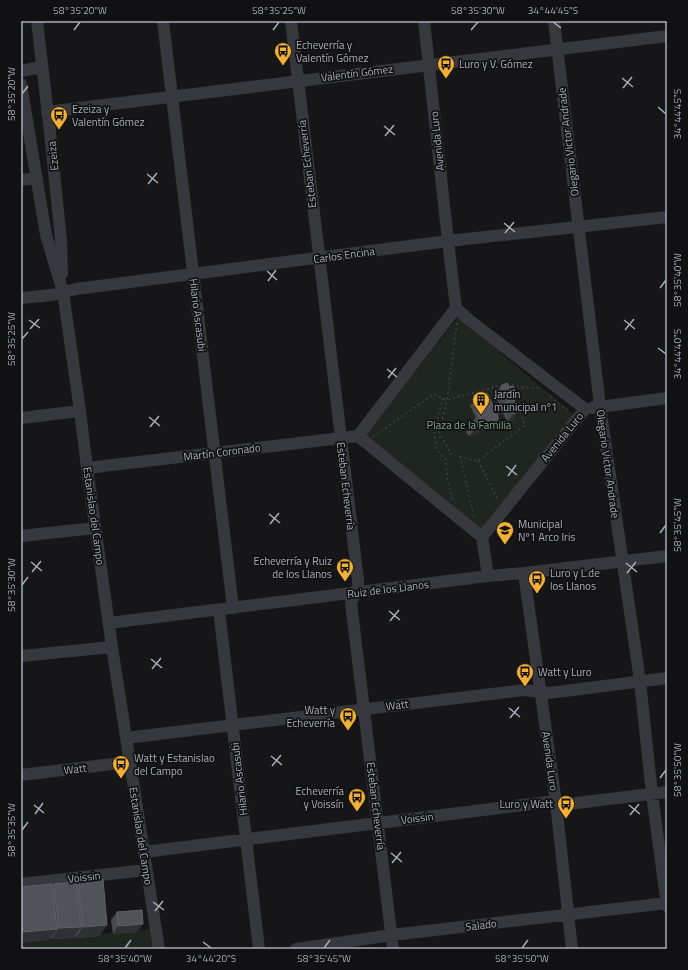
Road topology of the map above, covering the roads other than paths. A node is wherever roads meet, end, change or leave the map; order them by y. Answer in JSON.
{"nodes":[{"id":1,"x":37,"y":21,"type":"edge"},
{"id":2,"x":163,"y":21,"type":"edge"},
{"id":3,"x":290,"y":21,"type":"edge"},
{"id":4,"x":424,"y":21,"type":"edge"},
{"id":5,"x":554,"y":21,"type":"edge"},
{"id":6,"x":667,"y":36,"type":"edge"},
{"id":7,"x":557,"y":49,"type":"junction"},
{"id":8,"x":429,"y":65,"type":"junction"},
{"id":9,"x":42,"y":66,"type":"junction"},
{"id":10,"x":21,"y":71,"type":"edge"},
{"id":11,"x":297,"y":81,"type":"junction"},
{"id":12,"x":21,"y":84,"type":"edge"},
{"id":13,"x":172,"y":96,"type":"junction"},
{"id":14,"x":47,"y":112,"type":"junction"},
{"id":15,"x":36,"y":178,"type":"junction"},
{"id":16,"x":21,"y":180,"type":"edge"},
{"id":17,"x":667,"y":217,"type":"edge"},
{"id":18,"x":578,"y":227,"type":"junction"},
{"id":19,"x":448,"y":241,"type":"junction"},
{"id":20,"x":319,"y":259,"type":"junction"},
{"id":21,"x":193,"y":274,"type":"junction"},
{"id":22,"x":62,"y":292,"type":"junction"},
{"id":23,"x":21,"y":298,"type":"edge"},
{"id":24,"x":457,"y":312,"type":"junction"},
{"id":25,"x":667,"y":398,"type":"edge"},
{"id":26,"x":600,"y":406,"type":"junction"},
{"id":27,"x":585,"y":409,"type":"junction"},
{"id":28,"x":80,"y":411,"type":"junction"},
{"id":29,"x":21,"y":418,"type":"edge"},
{"id":30,"x":358,"y":436,"type":"junction"},
{"id":31,"x":340,"y":438,"type":"junction"},
{"id":32,"x":215,"y":453,"type":"junction"},
{"id":33,"x":87,"y":468,"type":"junction"},
{"id":34,"x":95,"y":528,"type":"junction"},
{"id":35,"x":21,"y":536,"type":"edge"},
{"id":36,"x":482,"y":537,"type":"junction"},
{"id":37,"x":667,"y":556,"type":"edge"},
{"id":38,"x":622,"y":561,"type":"junction"},
{"id":39,"x":524,"y":573,"type":"junction"},
{"id":40,"x":488,"y":576,"type":"junction"},
{"id":41,"x":355,"y":594,"type":"junction"},
{"id":42,"x":233,"y":608,"type":"junction"},
{"id":43,"x":219,"y":610,"type":"junction"},
{"id":44,"x":109,"y":622,"type":"junction"},
{"id":45,"x":112,"y":646,"type":"junction"},
{"id":46,"x":21,"y":656,"type":"edge"},
{"id":47,"x":667,"y":678,"type":"edge"},
{"id":48,"x":640,"y":681,"type":"junction"},
{"id":49,"x":540,"y":692,"type":"junction"},
{"id":50,"x":363,"y":710,"type":"junction"},
{"id":51,"x":233,"y":725,"type":"junction"},
{"id":52,"x":126,"y":738,"type":"junction"},
{"id":53,"x":129,"y":762,"type":"junction"},
{"id":54,"x":21,"y":775,"type":"edge"},
{"id":55,"x":667,"y":792,"type":"edge"},
{"id":56,"x":652,"y":794,"type":"junction"},
{"id":57,"x":556,"y":803,"type":"junction"},
{"id":58,"x":378,"y":823,"type":"junction"},
{"id":59,"x":246,"y":839,"type":"junction"},
{"id":60,"x":144,"y":852,"type":"junction"},
{"id":61,"x":146,"y":870,"type":"junction"},
{"id":62,"x":21,"y":884,"type":"edge"},
{"id":63,"x":667,"y":903,"type":"edge"},
{"id":64,"x":667,"y":906,"type":"edge"},
{"id":65,"x":568,"y":915,"type":"junction"},
{"id":66,"x":392,"y":936,"type":"junction"},
{"id":67,"x":159,"y":949,"type":"edge"},
{"id":68,"x":259,"y":949,"type":"edge"},
{"id":69,"x":296,"y":949,"type":"edge"},
{"id":70,"x":393,"y":949,"type":"edge"},
{"id":71,"x":572,"y":949,"type":"edge"}],
"edges":[{"from":1,"to":9,"type":"street","name":"Ezeiza"},
{"from":2,"to":13,"type":"street","name":"Hilario Ascasubi"},
{"from":3,"to":11,"type":"street","name":"Esteban Echeverría"},
{"from":4,"to":8,"type":"street","name":"Avenida Luro"},
{"from":5,"to":7,"type":"street","name":"Olegario Victor Andrade"},
{"from":6,"to":7,"type":"street","name":"Valentín Gómez"},
{"from":7,"to":8,"type":"street","name":"Valentín Gómez"},
{"from":7,"to":18,"type":"street","name":"Olegario Victor Andrade"},
{"from":8,"to":11,"type":"street","name":"Valentín Gómez"},
{"from":8,"to":19,"type":"street","name":"Avenida Luro"},
{"from":9,"to":10,"type":"street"},
{"from":9,"to":14,"type":"street","name":"Ezeiza"},
{"from":11,"to":13,"type":"street","name":"Valentín Gómez"},
{"from":11,"to":20,"type":"street","name":"Esteban Echeverría"},
{"from":12,"to":15,"type":"street","name":"Estanislao del Campo"},
{"from":13,"to":14,"type":"street","name":"Valentín Gómez"},
{"from":13,"to":21,"type":"street","name":"Hilario Ascasubi"},
{"from":14,"to":22,"type":"street","name":"Ezeiza"},
{"from":15,"to":16,"type":"street"},
{"from":15,"to":22,"type":"street","name":"Estanislao del Campo"},
{"from":17,"to":18,"type":"street","name":"Carlos Encina"},
{"from":18,"to":19,"type":"street","name":"Carlos Encina"},
{"from":18,"to":26,"type":"street","name":"Olegario Victor Andrade"},
{"from":19,"to":20,"type":"street","name":"Carlos Encina"},
{"from":19,"to":24,"type":"street","name":"Avenida Luro"},
{"from":20,"to":21,"type":"street","name":"Carlos Encina"},
{"from":20,"to":31,"type":"street","name":"Esteban Echeverría"},
{"from":21,"to":22,"type":"street","name":"Carlos Encina"},
{"from":21,"to":32,"type":"street","name":"Hilario Ascasubi"},
{"from":22,"to":23,"type":"street","name":"Carlos Encina"},
{"from":22,"to":28,"type":"street","name":"Estanislao del Campo"},
{"from":24,"to":27,"type":"street","name":"Avenida Luro"},
{"from":24,"to":30,"type":"street"},
{"from":25,"to":26,"type":"street"},
{"from":26,"to":27,"type":"street"},
{"from":26,"to":38,"type":"street","name":"Olegario Victor Andrade"},
{"from":27,"to":36,"type":"street","name":"Avenida Luro"},
{"from":28,"to":29,"type":"street"},
{"from":28,"to":33,"type":"street","name":"Estanislao del Campo"},
{"from":30,"to":31,"type":"street","name":"Martín Coronado"},
{"from":30,"to":36,"type":"street"},
{"from":31,"to":32,"type":"street","name":"Martín Coronado"},
{"from":31,"to":41,"type":"street","name":"Esteban Echeverría"},
{"from":32,"to":33,"type":"street","name":"Martín Coronado"},
{"from":32,"to":42,"type":"street","name":"Hilario Ascasubi"},
{"from":33,"to":34,"type":"street","name":"Estanislao del Campo"},
{"from":34,"to":35,"type":"street"},
{"from":34,"to":44,"type":"street","name":"Estanislao del Campo"},
{"from":36,"to":40,"type":"street"},
{"from":37,"to":38,"type":"street","name":"Ruiz de los Llanos"},
{"from":38,"to":39,"type":"street","name":"Ruiz de los Llanos"},
{"from":38,"to":48,"type":"street","name":"Olegario Victor Andrade"},
{"from":39,"to":40,"type":"street","name":"Ruiz de los Llanos"},
{"from":39,"to":49,"type":"street","name":"Avenida Luro"},
{"from":40,"to":41,"type":"street","name":"Ruiz de los Llanos"},
{"from":41,"to":42,"type":"street","name":"Ruiz de los Llanos"},
{"from":41,"to":50,"type":"street","name":"Esteban Echeverría"},
{"from":42,"to":43,"type":"street","name":"Ruiz de los Llanos"},
{"from":43,"to":44,"type":"street","name":"Ruiz de los Llanos"},
{"from":43,"to":51,"type":"street","name":"Hilario Ascasubi"},
{"from":44,"to":45,"type":"street","name":"Estanislao del Campo"},
{"from":45,"to":46,"type":"street"},
{"from":45,"to":52,"type":"street","name":"Estanislao del Campo"},
{"from":47,"to":48,"type":"street","name":"Watt"},
{"from":48,"to":49,"type":"street","name":"Watt"},
{"from":48,"to":56,"type":"street","name":"Olegario Victor Andrade"},
{"from":49,"to":50,"type":"street","name":"Watt"},
{"from":49,"to":57,"type":"street","name":"Avenida Luro"},
{"from":50,"to":51,"type":"street","name":"Watt"},
{"from":50,"to":58,"type":"street","name":"Esteban Echeverría"},
{"from":51,"to":52,"type":"street","name":"Watt"},
{"from":51,"to":59,"type":"street","name":"Hilario Ascasubi"},
{"from":52,"to":53,"type":"street","name":"Estanislao del Campo"},
{"from":53,"to":54,"type":"street","name":"Watt"},
{"from":53,"to":60,"type":"street","name":"Estanislao del Campo"},
{"from":55,"to":56,"type":"street","name":"Voissin"},
{"from":56,"to":57,"type":"street","name":"Voissin"},
{"from":56,"to":63,"type":"street","name":"Olegario Victor Andrade"},
{"from":57,"to":58,"type":"street","name":"Voissin"},
{"from":57,"to":65,"type":"street","name":"Avenida Luro"},
{"from":58,"to":59,"type":"street","name":"Voissin"},
{"from":58,"to":66,"type":"street","name":"Esteban Echeverría"},
{"from":59,"to":60,"type":"street","name":"Voissin"},
{"from":59,"to":68,"type":"street","name":"Hilario Ascasubi"},
{"from":60,"to":61,"type":"street","name":"Estanislao del Campo"},
{"from":61,"to":62,"type":"street","name":"Voissin"},
{"from":61,"to":67,"type":"street","name":"Estanislao del Campo"},
{"from":63,"to":64,"type":"street","name":"Olegario Victor Andrade"},
{"from":63,"to":65,"type":"street","name":"Salado"},
{"from":65,"to":66,"type":"street","name":"Salado"},
{"from":65,"to":71,"type":"street","name":"Avenida Luro"},
{"from":66,"to":69,"type":"street","name":"Salado"},
{"from":66,"to":70,"type":"street","name":"Esteban Echeverría"}]}
